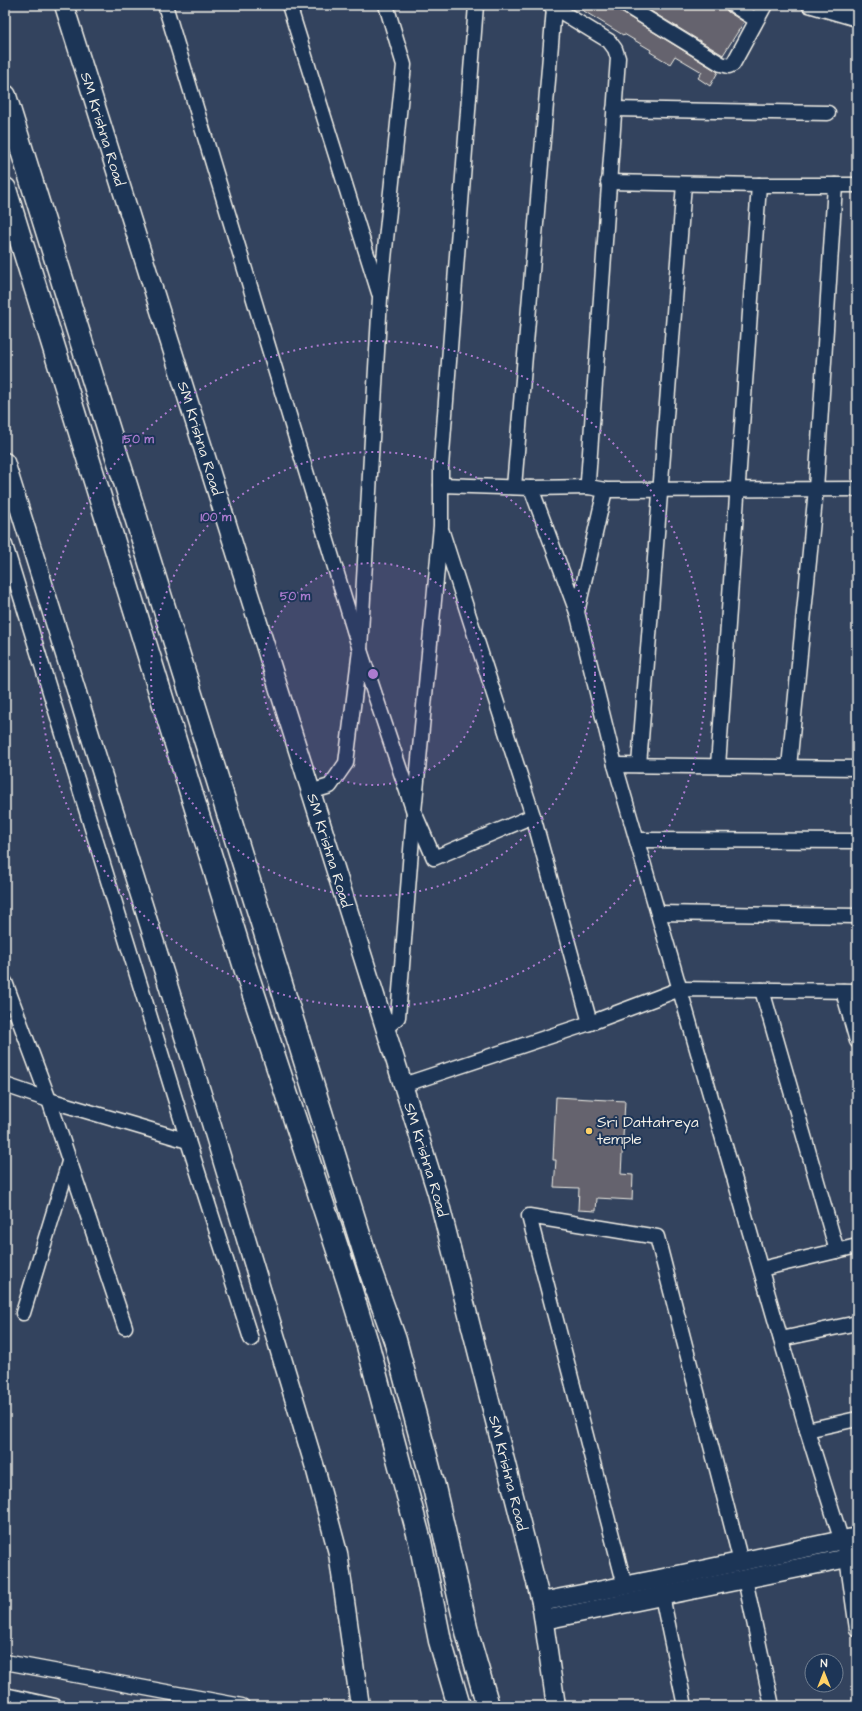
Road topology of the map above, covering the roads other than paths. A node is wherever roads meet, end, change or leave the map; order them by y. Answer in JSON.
{"nodes":[{"id":1,"x":64,"y":5,"type":"edge"},
{"id":2,"x":165,"y":5,"type":"edge"},
{"id":3,"x":289,"y":5,"type":"edge"},
{"id":4,"x":386,"y":5,"type":"edge"},
{"id":5,"x":476,"y":5,"type":"edge"},
{"id":6,"x":625,"y":5,"type":"edge"},
{"id":7,"x":733,"y":5,"type":"edge"},
{"id":8,"x":765,"y":5,"type":"edge"},
{"id":9,"x":809,"y":5,"type":"edge"},
{"id":10,"x":552,"y":6,"type":"edge"},
{"id":11,"x":857,"y":19,"type":"edge"},
{"id":12,"x":756,"y":20,"type":"junction"},
{"id":13,"x":5,"y":96,"type":"edge"},
{"id":14,"x":614,"y":109,"type":"junction"},
{"id":15,"x":828,"y":113,"type":"dead end"},
{"id":16,"x":608,"y":182,"type":"junction"},
{"id":17,"x":684,"y":184,"type":"junction"},
{"id":18,"x":759,"y":185,"type":"junction"},
{"id":19,"x":835,"y":185,"type":"junction"},
{"id":20,"x":857,"y":185,"type":"edge"},
{"id":21,"x":5,"y":190,"type":"edge"},
{"id":22,"x":380,"y":298,"type":"junction"},
{"id":23,"x":5,"y":462,"type":"edge"},
{"id":24,"x":440,"y":484,"type":"junction"},
{"id":25,"x":514,"y":487,"type":"junction"},
{"id":26,"x":589,"y":487,"type":"junction"},
{"id":27,"x":531,"y":488,"type":"junction"},
{"id":28,"x":857,"y":488,"type":"edge"},
{"id":29,"x":660,"y":489,"type":"junction"},
{"id":30,"x":737,"y":489,"type":"junction"},
{"id":31,"x":816,"y":489,"type":"junction"},
{"id":32,"x":605,"y":490,"type":"junction"},
{"id":33,"x":440,"y":526,"type":"junction"},
{"id":34,"x":5,"y":545,"type":"edge"},
{"id":35,"x":577,"y":612,"type":"junction"},
{"id":36,"x":360,"y":650,"type":"junction"},
{"id":37,"x":615,"y":765,"type":"junction"},
{"id":38,"x":638,"y":766,"type":"junction"},
{"id":39,"x":718,"y":766,"type":"junction"},
{"id":40,"x":789,"y":767,"type":"junction"},
{"id":41,"x":857,"y":768,"type":"edge"},
{"id":42,"x":310,"y":792,"type":"junction"},
{"id":43,"x":414,"y":812,"type":"junction"},
{"id":44,"x":533,"y":816,"type":"junction"},
{"id":45,"x":637,"y":840,"type":"junction"},
{"id":46,"x":857,"y":841,"type":"edge"},
{"id":47,"x":658,"y":913,"type":"junction"},
{"id":48,"x":857,"y":916,"type":"edge"},
{"id":49,"x":5,"y":982,"type":"edge"},
{"id":50,"x":680,"y":989,"type":"junction"},
{"id":51,"x":762,"y":990,"type":"junction"},
{"id":52,"x":850,"y":991,"type":"edge"},
{"id":53,"x":590,"y":1023,"type":"junction"},
{"id":54,"x":385,"y":1029,"type":"junction"},
{"id":55,"x":857,"y":1041,"type":"edge"},
{"id":56,"x":403,"y":1085,"type":"junction"},
{"id":57,"x":6,"y":1087,"type":"edge"},
{"id":58,"x":49,"y":1100,"type":"junction"},
{"id":59,"x":188,"y":1141,"type":"junction"},
{"id":60,"x":70,"y":1162,"type":"junction"},
{"id":61,"x":857,"y":1246,"type":"edge"},
{"id":62,"x":837,"y":1250,"type":"junction"},
{"id":63,"x":761,"y":1270,"type":"junction"},
{"id":64,"x":24,"y":1313,"type":"dead end"},
{"id":65,"x":857,"y":1323,"type":"edge"},
{"id":66,"x":125,"y":1327,"type":"dead end"},
{"id":67,"x":251,"y":1339,"type":"dead end"},
{"id":68,"x":781,"y":1340,"type":"junction"},
{"id":69,"x":857,"y":1419,"type":"edge"},
{"id":70,"x":807,"y":1430,"type":"junction"},
{"id":71,"x":849,"y":1539,"type":"edge"},
{"id":72,"x":852,"y":1557,"type":"edge"},
{"id":73,"x":741,"y":1562,"type":"junction"},
{"id":74,"x":745,"y":1579,"type":"junction"},
{"id":75,"x":625,"y":1586,"type":"junction"},
{"id":76,"x":662,"y":1596,"type":"junction"},
{"id":77,"x":541,"y":1602,"type":"junction"},
{"id":78,"x":544,"y":1620,"type":"junction"},
{"id":79,"x":857,"y":1629,"type":"edge"},
{"id":80,"x":5,"y":1662,"type":"edge"},
{"id":81,"x":5,"y":1695,"type":"edge"},
{"id":82,"x":56,"y":1706,"type":"edge"},
{"id":83,"x":242,"y":1706,"type":"edge"},
{"id":84,"x":360,"y":1706,"type":"edge"},
{"id":85,"x":459,"y":1706,"type":"edge"},
{"id":86,"x":488,"y":1706,"type":"edge"},
{"id":87,"x":556,"y":1706,"type":"edge"},
{"id":88,"x":685,"y":1706,"type":"edge"},
{"id":89,"x":772,"y":1706,"type":"edge"}],
"edges":[{"from":1,"to":42,"type":"street","name":"SM Krishna Road"},
{"from":2,"to":36,"type":"street"},
{"from":3,"to":22,"type":"street"},
{"from":4,"to":22,"type":"street"},
{"from":5,"to":24,"type":"street"},
{"from":6,"to":12,"type":"street"},
{"from":7,"to":12,"type":"street"},
{"from":8,"to":12,"type":"street"},
{"from":9,"to":11,"type":"street"},
{"from":10,"to":14,"type":"street"},
{"from":10,"to":25,"type":"street"},
{"from":13,"to":86,"type":"highway"},
{"from":14,"to":15,"type":"street"},
{"from":14,"to":16,"type":"street"},
{"from":16,"to":17,"type":"street"},
{"from":16,"to":26,"type":"street"},
{"from":17,"to":18,"type":"street"},
{"from":17,"to":29,"type":"street"},
{"from":18,"to":19,"type":"street"},
{"from":18,"to":30,"type":"street"},
{"from":19,"to":20,"type":"street"},
{"from":19,"to":31,"type":"street"},
{"from":21,"to":85,"type":"highway"},
{"from":22,"to":36,"type":"street"},
{"from":23,"to":84,"type":"street"},
{"from":24,"to":25,"type":"street"},
{"from":24,"to":33,"type":"street"},
{"from":25,"to":27,"type":"street"},
{"from":26,"to":27,"type":"street"},
{"from":26,"to":32,"type":"street"},
{"from":27,"to":35,"type":"street"},
{"from":28,"to":31,"type":"street"},
{"from":29,"to":30,"type":"street"},
{"from":29,"to":32,"type":"street"},
{"from":29,"to":38,"type":"street"},
{"from":30,"to":31,"type":"street"},
{"from":30,"to":39,"type":"street"},
{"from":31,"to":40,"type":"street"},
{"from":32,"to":35,"type":"street"},
{"from":33,"to":43,"type":"street"},
{"from":33,"to":44,"type":"street"},
{"from":34,"to":59,"type":"street"},
{"from":35,"to":37,"type":"street"},
{"from":36,"to":42,"type":"street"},
{"from":36,"to":43,"type":"street"},
{"from":37,"to":38,"type":"street"},
{"from":37,"to":45,"type":"street"},
{"from":38,"to":39,"type":"street"},
{"from":39,"to":40,"type":"street"},
{"from":40,"to":41,"type":"street"},
{"from":42,"to":54,"type":"street","name":"SM Krishna Road"},
{"from":43,"to":44,"type":"street"},
{"from":43,"to":54,"type":"street"},
{"from":44,"to":53,"type":"street"},
{"from":45,"to":46,"type":"street"},
{"from":45,"to":47,"type":"street"},
{"from":47,"to":48,"type":"street"},
{"from":47,"to":50,"type":"street"},
{"from":49,"to":58,"type":"street"},
{"from":50,"to":51,"type":"street"},
{"from":50,"to":53,"type":"street"},
{"from":50,"to":63,"type":"street"},
{"from":51,"to":52,"type":"street"},
{"from":51,"to":62,"type":"street"},
{"from":52,"to":55,"type":"street"},
{"from":53,"to":56,"type":"street"},
{"from":54,"to":56,"type":"street","name":"SM Krishna Road"},
{"from":56,"to":77,"type":"street","name":"SM Krishna Road"},
{"from":57,"to":58,"type":"street"},
{"from":58,"to":59,"type":"street"},
{"from":58,"to":60,"type":"street"},
{"from":59,"to":67,"type":"street"},
{"from":60,"to":64,"type":"street"},
{"from":60,"to":66,"type":"street"},
{"from":61,"to":62,"type":"street"},
{"from":62,"to":63,"type":"street"},
{"from":63,"to":68,"type":"street"},
{"from":65,"to":68,"type":"street"},
{"from":68,"to":70,"type":"street"},
{"from":69,"to":70,"type":"street"},
{"from":70,"to":71,"type":"street"},
{"from":71,"to":72,"type":"street"},
{"from":71,"to":73,"type":"street"},
{"from":72,"to":74,"type":"street"},
{"from":72,"to":79,"type":"street"},
{"from":73,"to":75,"type":"street"},
{"from":73,"to":75,"type":"street"},
{"from":74,"to":76,"type":"street"},
{"from":74,"to":89,"type":"street"},
{"from":75,"to":77,"type":"street"},
{"from":76,"to":78,"type":"street"},
{"from":76,"to":88,"type":"street"},
{"from":77,"to":78,"type":"street","name":"SM Krishna Road"},
{"from":78,"to":87,"type":"street","name":"SM Krishna Road"},
{"from":80,"to":83,"type":"street"},
{"from":81,"to":82,"type":"street"}]}
